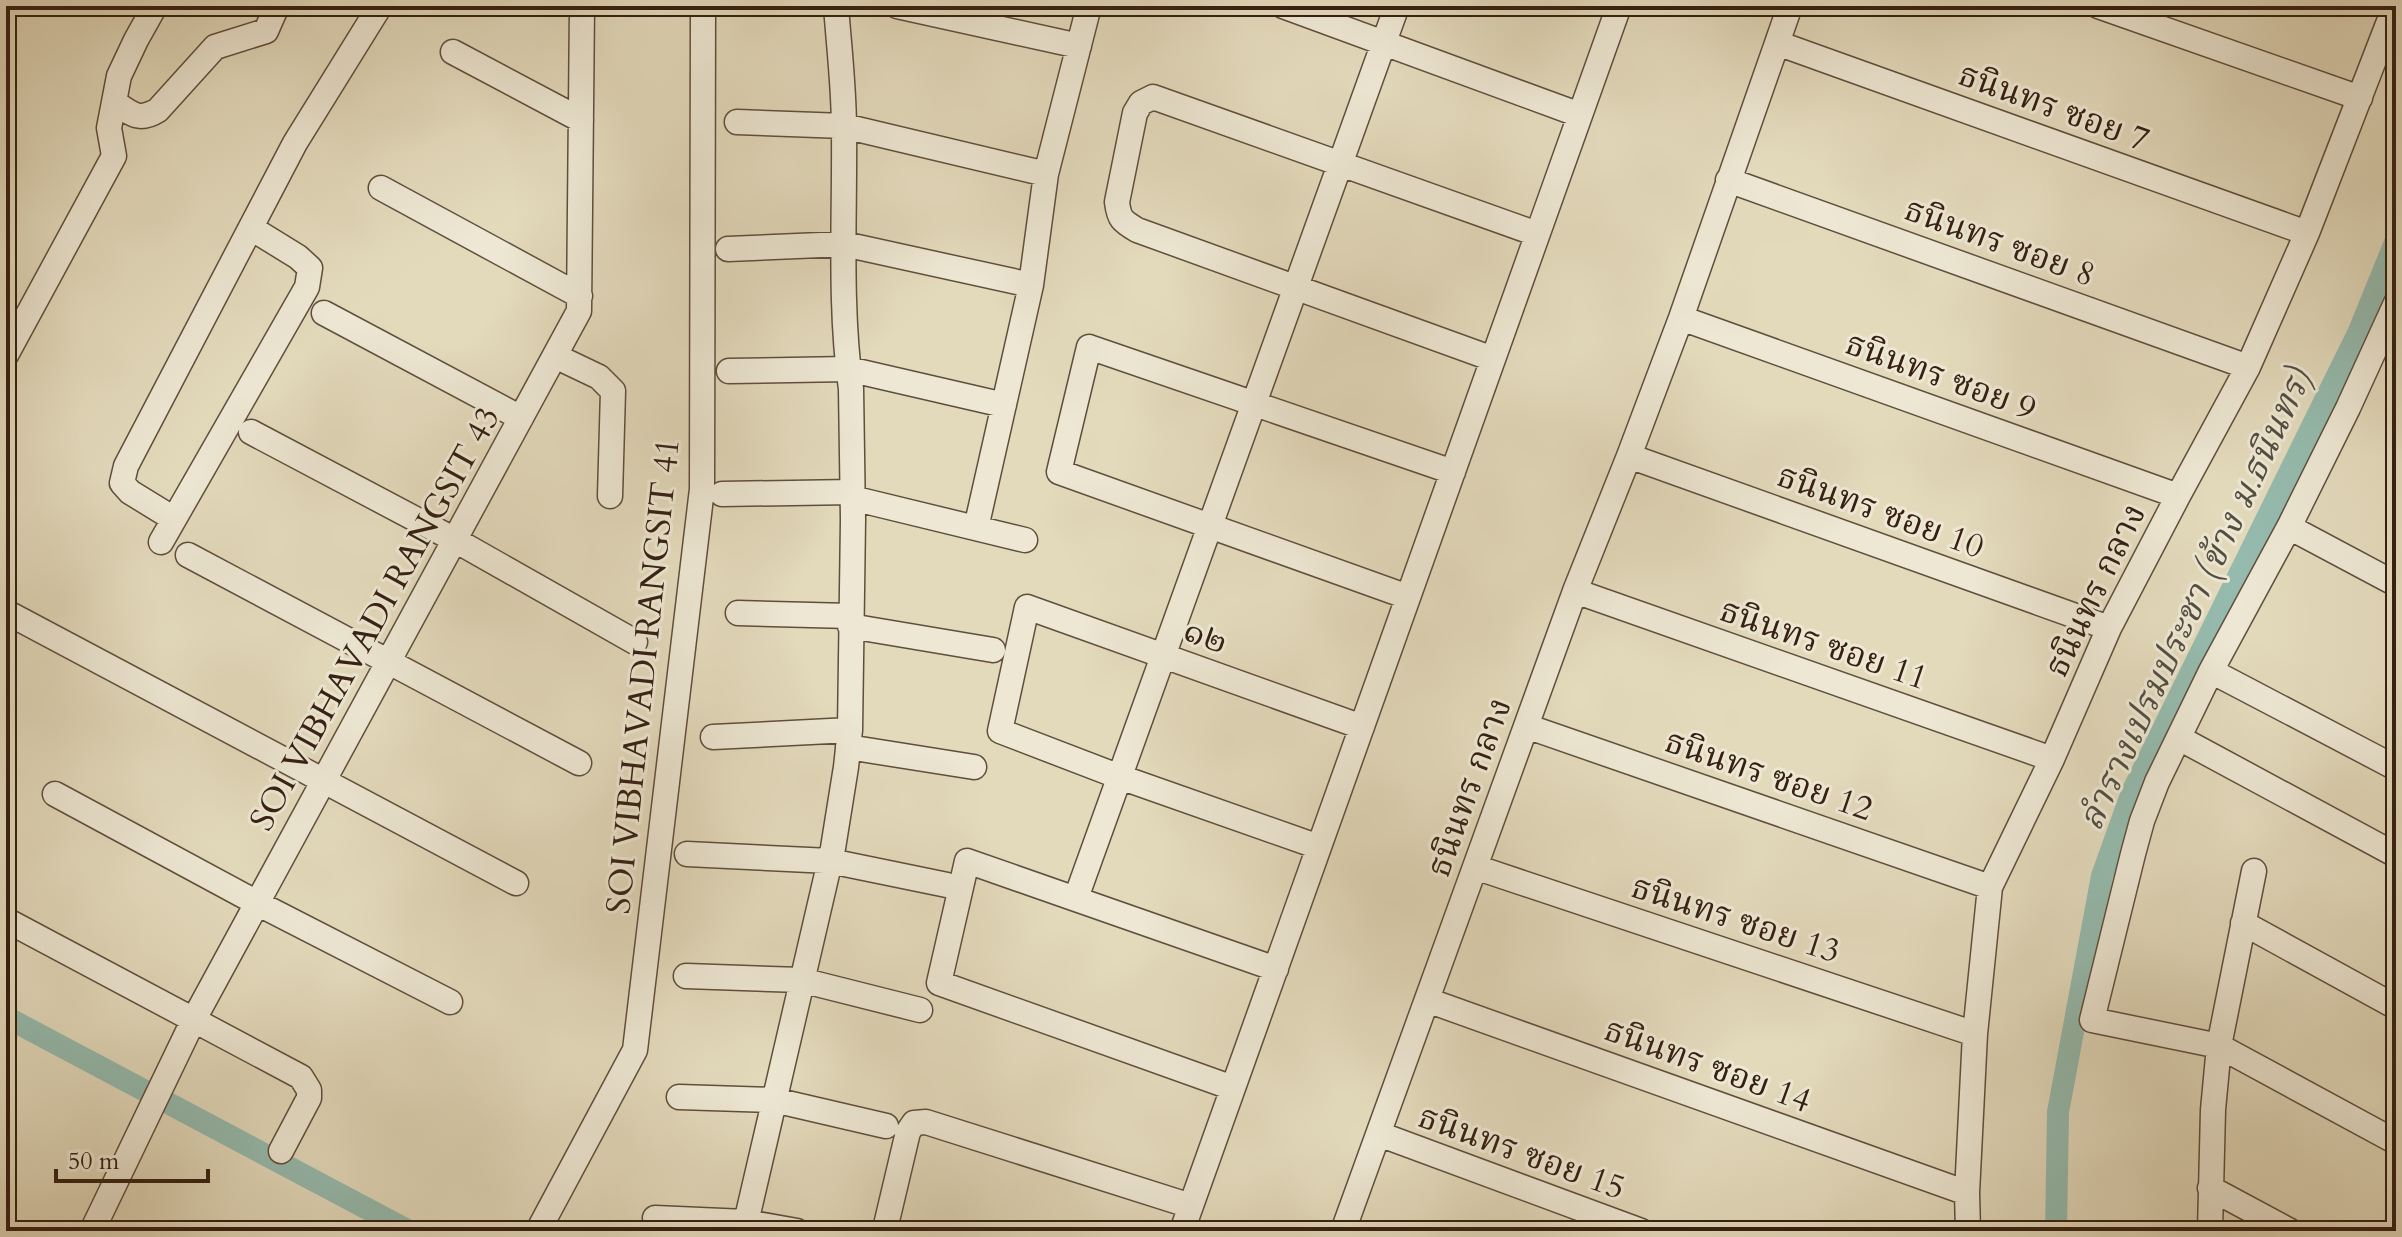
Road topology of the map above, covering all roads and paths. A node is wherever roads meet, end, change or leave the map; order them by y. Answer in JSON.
{"nodes":[{"id":1,"x":155,"y":6,"type":"edge"},
{"id":2,"x":277,"y":6,"type":"edge"},
{"id":3,"x":380,"y":6,"type":"edge"},
{"id":4,"x":582,"y":6,"type":"edge"},
{"id":5,"x":703,"y":6,"type":"edge"},
{"id":6,"x":836,"y":6,"type":"edge"},
{"id":7,"x":897,"y":6,"type":"edge"},
{"id":8,"x":1089,"y":6,"type":"edge"},
{"id":9,"x":1283,"y":6,"type":"edge"},
{"id":10,"x":1397,"y":6,"type":"edge"},
{"id":11,"x":1619,"y":6,"type":"edge"},
{"id":12,"x":1790,"y":6,"type":"edge"},
{"id":13,"x":2098,"y":6,"type":"edge"},
{"id":14,"x":2395,"y":6,"type":"edge"},
{"id":15,"x":1777,"y":43,"type":"junction"},
{"id":16,"x":1384,"y":44,"type":"junction"},
{"id":17,"x":1079,"y":46,"type":"junction"},
{"id":18,"x":453,"y":52,"type":"dead end"},
{"id":19,"x":2360,"y":98,"type":"junction"},
{"id":20,"x":114,"y":102,"type":"junction"},
{"id":21,"x":1580,"y":115,"type":"junction"},
{"id":22,"x":581,"y":120,"type":"junction"},
{"id":23,"x":737,"y":122,"type":"dead end"},
{"id":24,"x":844,"y":126,"type":"junction"},
{"id":25,"x":1341,"y":164,"type":"junction"},
{"id":26,"x":1046,"y":174,"type":"junction"},
{"id":27,"x":1728,"y":180,"type":"junction"},
{"id":28,"x":381,"y":188,"type":"dead end"},
{"id":29,"x":251,"y":228,"type":"junction"},
{"id":30,"x":2307,"y":233,"type":"junction"},
{"id":31,"x":1537,"y":234,"type":"junction"},
{"id":32,"x":844,"y":244,"type":"junction"},
{"id":33,"x":728,"y":249,"type":"dead end"},
{"id":34,"x":1031,"y":285,"type":"junction"},
{"id":35,"x":1295,"y":287,"type":"junction"},
{"id":36,"x":580,"y":296,"type":"junction"},
{"id":37,"x":2395,"y":308,"type":"edge"},
{"id":38,"x":324,"y":313,"type":"dead end"},
{"id":39,"x":1681,"y":318,"type":"junction"},
{"id":40,"x":6,"y":355,"type":"edge"},
{"id":41,"x":555,"y":356,"type":"junction"},
{"id":42,"x":1493,"y":359,"type":"junction"},
{"id":43,"x":2248,"y":367,"type":"junction"},
{"id":44,"x":848,"y":369,"type":"junction"},
{"id":45,"x":729,"y":371,"type":"dead end"},
{"id":46,"x":1255,"y":402,"type":"junction"},
{"id":47,"x":1004,"y":405,"type":"junction"},
{"id":48,"x":521,"y":418,"type":"junction"},
{"id":49,"x":251,"y":432,"type":"dead end"},
{"id":50,"x":1629,"y":456,"type":"junction"},
{"id":51,"x":1453,"y":472,"type":"junction"},
{"id":52,"x":722,"y":494,"type":"dead end"},
{"id":53,"x":852,"y":495,"type":"junction"},
{"id":54,"x":610,"y":496,"type":"dead end"},
{"id":55,"x":2178,"y":496,"type":"junction"},
{"id":56,"x":174,"y":519,"type":"junction"},
{"id":57,"x":1210,"y":526,"type":"junction"},
{"id":58,"x":2289,"y":527,"type":"junction"},
{"id":59,"x":976,"y":528,"type":"junction"},
{"id":60,"x":455,"y":540,"type":"junction"},
{"id":61,"x":1025,"y":540,"type":"dead end"},
{"id":62,"x":161,"y":542,"type":"dead end"},
{"id":63,"x":188,"y":555,"type":"dead end"},
{"id":64,"x":2396,"y":584,"type":"edge"},
{"id":65,"x":1575,"y":591,"type":"junction"},
{"id":66,"x":1408,"y":597,"type":"junction"},
{"id":67,"x":6,"y":612,"type":"edge"},
{"id":68,"x":738,"y":613,"type":"dead end"},
{"id":69,"x":850,"y":621,"type":"junction"},
{"id":70,"x":2109,"y":628,"type":"junction"},
{"id":71,"x":635,"y":642,"type":"dead end"},
{"id":72,"x":993,"y":650,"type":"dead end"},
{"id":73,"x":1163,"y":656,"type":"junction"},
{"id":74,"x":388,"y":663,"type":"junction"},
{"id":75,"x":2211,"y":671,"type":"junction"},
{"id":76,"x":1526,"y":726,"type":"junction"},
{"id":77,"x":1362,"y":727,"type":"junction"},
{"id":78,"x":713,"y":737,"type":"dead end"},
{"id":79,"x":2179,"y":738,"type":"junction"},
{"id":80,"x":849,"y":739,"type":"junction"},
{"id":81,"x":2052,"y":759,"type":"junction"},
{"id":82,"x":579,"y":763,"type":"dead end"},
{"id":83,"x":974,"y":767,"type":"dead end"},
{"id":84,"x":2396,"y":768,"type":"edge"},
{"id":85,"x":1120,"y":777,"type":"junction"},
{"id":86,"x":324,"y":780,"type":"junction"},
{"id":87,"x":55,"y":794,"type":"dead end"},
{"id":88,"x":1319,"y":847,"type":"junction"},
{"id":89,"x":687,"y":854,"type":"dead end"},
{"id":90,"x":2396,"y":855,"type":"edge"},
{"id":91,"x":830,"y":861,"type":"junction"},
{"id":92,"x":1475,"y":867,"type":"junction"},
{"id":93,"x":2254,"y":871,"type":"dead end"},
{"id":94,"x":516,"y":883,"type":"dead end"},
{"id":95,"x":947,"y":885,"type":"dead end"},
{"id":96,"x":1990,"y":887,"type":"junction"},
{"id":97,"x":1076,"y":898,"type":"junction"},
{"id":98,"x":257,"y":903,"type":"junction"},
{"id":99,"x":6,"y":920,"type":"edge"},
{"id":100,"x":2243,"y":923,"type":"junction"},
{"id":101,"x":1276,"y":969,"type":"junction"},
{"id":102,"x":686,"y":976,"type":"dead end"},
{"id":103,"x":801,"y":980,"type":"junction"},
{"id":104,"x":1427,"y":1000,"type":"junction"},
{"id":105,"x":450,"y":1002,"type":"dead end"},
{"id":106,"x":2396,"y":1007,"type":"edge"},
{"id":107,"x":920,"y":1010,"type":"dead end"},
{"id":108,"x":193,"y":1021,"type":"junction"},
{"id":109,"x":1975,"y":1034,"type":"junction"},
{"id":110,"x":2219,"y":1046,"type":"junction"},
{"id":111,"x":1233,"y":1088,"type":"junction"},
{"id":112,"x":679,"y":1097,"type":"dead end"},
{"id":113,"x":774,"y":1100,"type":"junction"},
{"id":114,"x":886,"y":1126,"type":"dead end"},
{"id":115,"x":1379,"y":1134,"type":"junction"},
{"id":116,"x":2396,"y":1142,"type":"edge"},
{"id":117,"x":281,"y":1151,"type":"dead end"},
{"id":118,"x":2210,"y":1188,"type":"junction"},
{"id":119,"x":1967,"y":1193,"type":"junction"},
{"id":120,"x":1191,"y":1206,"type":"junction"},
{"id":121,"x":655,"y":1218,"type":"dead end"},
{"id":122,"x":745,"y":1226,"type":"edge"},
{"id":123,"x":92,"y":1231,"type":"edge"},
{"id":124,"x":538,"y":1231,"type":"edge"},
{"id":125,"x":797,"y":1231,"type":"edge"},
{"id":126,"x":886,"y":1231,"type":"edge"},
{"id":127,"x":1182,"y":1231,"type":"edge"},
{"id":128,"x":1343,"y":1231,"type":"edge"},
{"id":129,"x":1641,"y":1231,"type":"edge"},
{"id":130,"x":1968,"y":1231,"type":"edge"},
{"id":131,"x":2210,"y":1231,"type":"edge"},
{"id":132,"x":2290,"y":1231,"type":"edge"}],
"edges":[{"from":1,"to":20,"type":"street"},
{"from":2,"to":20,"type":"street"},
{"from":3,"to":29,"type":"street"},
{"from":4,"to":22,"type":"street","name":"SOI VIBHAVADI RANGSIT 43"},
{"from":5,"to":124,"type":"street","name":"SOI VIBHAVADI RANGSIT 41"},
{"from":6,"to":24,"type":"street"},
{"from":7,"to":17,"type":"street"},
{"from":8,"to":17,"type":"street"},
{"from":9,"to":16,"type":"street"},
{"from":10,"to":16,"type":"street"},
{"from":11,"to":21,"type":"street"},
{"from":12,"to":15,"type":"street","name":"ธนินทร กลาง"},
{"from":13,"to":19,"type":"street"},
{"from":14,"to":19,"type":"street","name":"ธนินทร กลาง"},
{"from":15,"to":27,"type":"street","name":"ธนินทร กลาง"},
{"from":15,"to":30,"type":"street","name":"ธนินทร ซอย 7"},
{"from":16,"to":21,"type":"street"},
{"from":16,"to":25,"type":"street"},
{"from":17,"to":26,"type":"street"},
{"from":18,"to":22,"type":"street"},
{"from":19,"to":30,"type":"street","name":"ธนินทร กลาง"},
{"from":20,"to":40,"type":"street"},
{"from":21,"to":31,"type":"street"},
{"from":22,"to":36,"type":"street","name":"SOI VIBHAVADI RANGSIT 43"},
{"from":23,"to":24,"type":"street"},
{"from":24,"to":26,"type":"street"},
{"from":24,"to":32,"type":"street"},
{"from":25,"to":31,"type":"street"},
{"from":25,"to":35,"type":"street"},
{"from":25,"to":35,"type":"street"},
{"from":26,"to":34,"type":"street"},
{"from":27,"to":39,"type":"street","name":"ธนินทร กลาง"},
{"from":27,"to":43,"type":"street","name":"ธนินทร ซอย 8"},
{"from":28,"to":36,"type":"street"},
{"from":29,"to":56,"type":"street"},
{"from":29,"to":56,"type":"street"},
{"from":30,"to":43,"type":"street","name":"ธนินทร กลาง"},
{"from":31,"to":42,"type":"street"},
{"from":32,"to":33,"type":"street"},
{"from":32,"to":34,"type":"street"},
{"from":32,"to":44,"type":"street"},
{"from":34,"to":47,"type":"street"},
{"from":35,"to":42,"type":"street"},
{"from":35,"to":46,"type":"street"},
{"from":36,"to":41,"type":"street","name":"SOI VIBHAVADI RANGSIT 43"},
{"from":37,"to":58,"type":"street"},
{"from":38,"to":48,"type":"street"},
{"from":39,"to":50,"type":"street","name":"ธนินทร กลาง"},
{"from":39,"to":55,"type":"street","name":"ธนินทร ซอย 9"},
{"from":41,"to":48,"type":"street","name":"SOI VIBHAVADI RANGSIT 43"},
{"from":41,"to":54,"type":"street"},
{"from":42,"to":51,"type":"street"},
{"from":43,"to":55,"type":"street","name":"ธนินทร กลาง"},
{"from":44,"to":45,"type":"street"},
{"from":44,"to":47,"type":"street"},
{"from":44,"to":53,"type":"street"},
{"from":46,"to":51,"type":"street"},
{"from":46,"to":57,"type":"street"},
{"from":46,"to":57,"type":"street"},
{"from":47,"to":59,"type":"street"},
{"from":48,"to":60,"type":"street","name":"SOI VIBHAVADI RANGSIT 43"},
{"from":49,"to":60,"type":"street"},
{"from":50,"to":65,"type":"street","name":"ธนินทร กลาง"},
{"from":50,"to":70,"type":"street","name":"ธนินทร ซอย 10"},
{"from":51,"to":66,"type":"street"},
{"from":52,"to":53,"type":"street"},
{"from":53,"to":59,"type":"street"},
{"from":53,"to":69,"type":"street"},
{"from":55,"to":70,"type":"street","name":"ธนินทร กลาง"},
{"from":56,"to":62,"type":"street"},
{"from":57,"to":66,"type":"street"},
{"from":57,"to":73,"type":"street"},
{"from":58,"to":64,"type":"street"},
{"from":58,"to":75,"type":"street"},
{"from":59,"to":61,"type":"street"},
{"from":60,"to":71,"type":"street"},
{"from":60,"to":74,"type":"street","name":"SOI VIBHAVADI RANGSIT 43"},
{"from":63,"to":74,"type":"street"},
{"from":65,"to":76,"type":"street","name":"ธนินทร กลาง"},
{"from":65,"to":81,"type":"street","name":"ธนินทร ซอย 11"},
{"from":66,"to":77,"type":"street"},
{"from":67,"to":86,"type":"street"},
{"from":68,"to":69,"type":"street"},
{"from":69,"to":72,"type":"street"},
{"from":69,"to":80,"type":"street"},
{"from":70,"to":81,"type":"street","name":"ธนินทร กลาง"},
{"from":73,"to":77,"type":"street","name":"๑๒"},
{"from":73,"to":85,"type":"street"},
{"from":73,"to":85,"type":"street","name":"๑๒"},
{"from":74,"to":82,"type":"street"},
{"from":74,"to":86,"type":"street","name":"SOI VIBHAVADI RANGSIT 43"},
{"from":75,"to":79,"type":"street"},
{"from":75,"to":84,"type":"street"},
{"from":76,"to":92,"type":"street","name":"ธนินทร กลาง"},
{"from":76,"to":96,"type":"street","name":"ธนินทร ซอย 12"},
{"from":77,"to":88,"type":"street"},
{"from":78,"to":80,"type":"street"},
{"from":79,"to":90,"type":"street"},
{"from":79,"to":110,"type":"street"},
{"from":80,"to":83,"type":"street"},
{"from":80,"to":91,"type":"street"},
{"from":81,"to":96,"type":"street","name":"ธนินทร กลาง"},
{"from":85,"to":88,"type":"street"},
{"from":85,"to":97,"type":"street"},
{"from":86,"to":94,"type":"street"},
{"from":86,"to":98,"type":"street","name":"SOI VIBHAVADI RANGSIT 43"},
{"from":87,"to":98,"type":"street"},
{"from":88,"to":101,"type":"street"},
{"from":89,"to":91,"type":"street"},
{"from":91,"to":95,"type":"street"},
{"from":91,"to":103,"type":"street"},
{"from":92,"to":104,"type":"street","name":"ธนินทร กลาง"},
{"from":92,"to":109,"type":"street","name":"ธนินทร ซอย 13"},
{"from":93,"to":100,"type":"street"},
{"from":96,"to":109,"type":"street","name":"ธนินทร กลาง"},
{"from":97,"to":101,"type":"street"},
{"from":97,"to":111,"type":"street"},
{"from":98,"to":105,"type":"street"},
{"from":98,"to":108,"type":"street","name":"SOI VIBHAVADI RANGSIT 43"},
{"from":99,"to":108,"type":"street"},
{"from":100,"to":106,"type":"street"},
{"from":100,"to":110,"type":"street"},
{"from":101,"to":111,"type":"street"},
{"from":102,"to":103,"type":"street"},
{"from":103,"to":107,"type":"street"},
{"from":103,"to":113,"type":"street"},
{"from":104,"to":115,"type":"street","name":"ธนินทร กลาง"},
{"from":104,"to":119,"type":"street","name":"ธนินทร ซอย 14"},
{"from":108,"to":117,"type":"street"},
{"from":108,"to":123,"type":"street","name":"SOI VIBHAVADI RANGSIT 43"},
{"from":109,"to":119,"type":"street","name":"ธนินทร กลาง"},
{"from":110,"to":116,"type":"street"},
{"from":110,"to":118,"type":"street"},
{"from":111,"to":120,"type":"street"},
{"from":112,"to":113,"type":"street"},
{"from":113,"to":114,"type":"street"},
{"from":113,"to":122,"type":"street"},
{"from":115,"to":128,"type":"street","name":"ธนินทร กลาง"},
{"from":115,"to":129,"type":"street","name":"ธนินทร ซอย 15"},
{"from":118,"to":131,"type":"street"},
{"from":118,"to":132,"type":"street"},
{"from":119,"to":130,"type":"street","name":"ธนินทร กลาง"},
{"from":120,"to":126,"type":"street"},
{"from":120,"to":127,"type":"street"},
{"from":121,"to":122,"type":"street"},
{"from":122,"to":125,"type":"street"}]}
